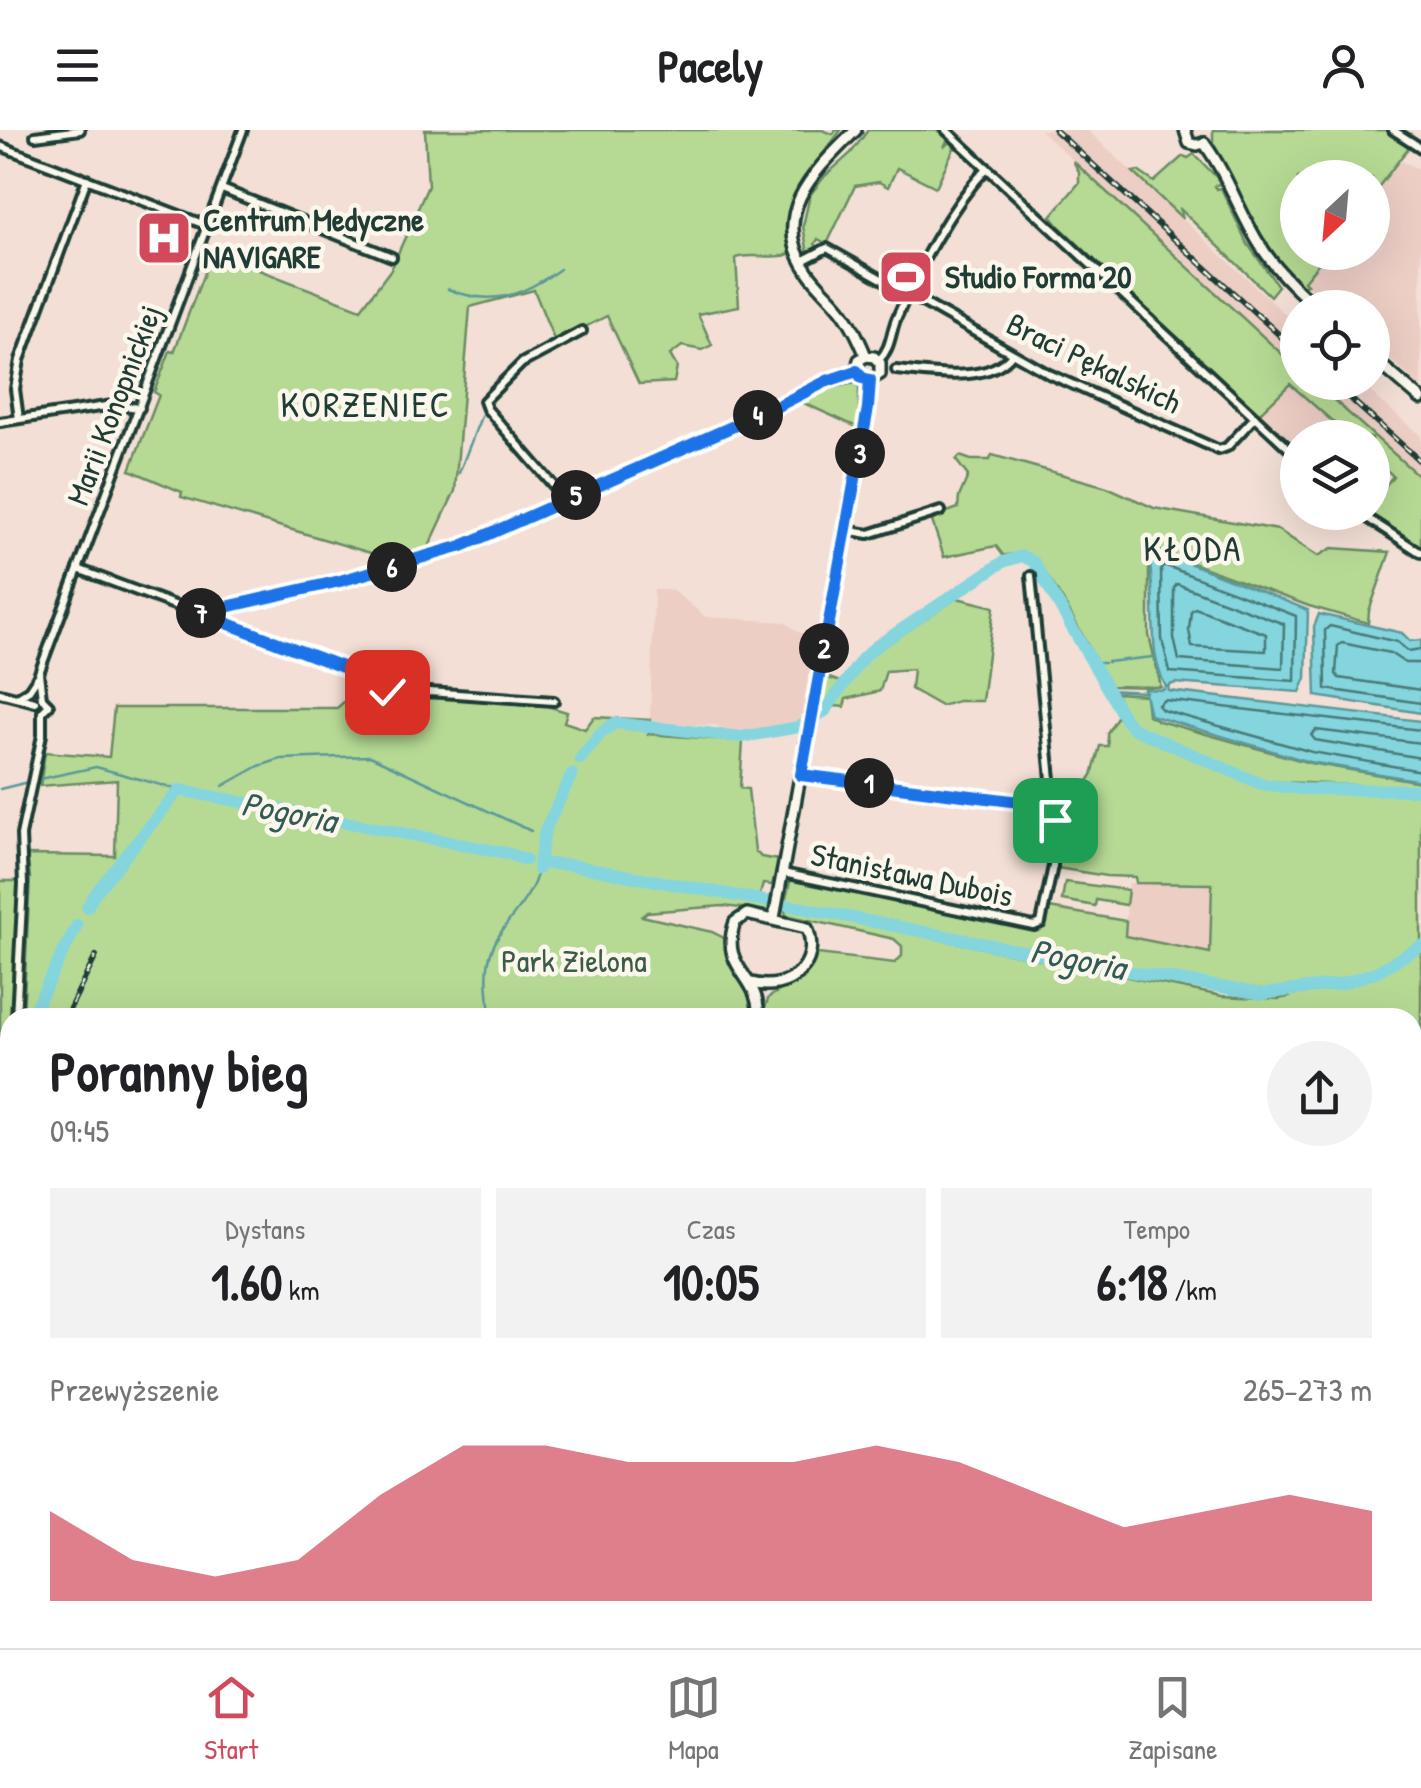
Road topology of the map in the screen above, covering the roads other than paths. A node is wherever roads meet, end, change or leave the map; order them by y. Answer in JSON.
{"nodes":[{"id":1,"x":80,"y":130,"type":"edge"},
{"id":2,"x":244,"y":130,"type":"edge"},
{"id":3,"x":856,"y":130,"type":"edge"},
{"id":4,"x":946,"y":130,"type":"edge"},
{"id":5,"x":1184,"y":130,"type":"edge"},
{"id":6,"x":1393,"y":130,"type":"edge"},
{"id":7,"x":1209,"y":132,"type":"edge"},
{"id":8,"x":36,"y":136,"type":"dead end"},
{"id":9,"x":1204,"y":142,"type":"junction"},
{"id":10,"x":0,"y":146,"type":"edge"},
{"id":11,"x":1421,"y":148,"type":"edge"},
{"id":12,"x":987,"y":168,"type":"junction"},
{"id":13,"x":88,"y":180,"type":"junction"},
{"id":14,"x":221,"y":189,"type":"junction"},
{"id":15,"x":208,"y":226,"type":"junction"},
{"id":16,"x":392,"y":257,"type":"dead end"},
{"id":17,"x":802,"y":260,"type":"junction"},
{"id":18,"x":1298,"y":290,"type":"edge"},
{"id":19,"x":908,"y":295,"type":"junction"},
{"id":20,"x":582,"y":331,"type":"dead end"},
{"id":21,"x":1012,"y":354,"type":"junction"},
{"id":22,"x":866,"y":356,"type":"junction"},
{"id":23,"x":879,"y":360,"type":"junction"},
{"id":24,"x":896,"y":370,"type":"dead end"},
{"id":25,"x":857,"y":371,"type":"junction"},
{"id":26,"x":1390,"y":372,"type":"edge"},
{"id":27,"x":870,"y":380,"type":"junction"},
{"id":28,"x":1421,"y":399,"type":"edge"},
{"id":29,"x":140,"y":408,"type":"junction"},
{"id":30,"x":1255,"y":417,"type":"junction"},
{"id":31,"x":19,"y":419,"type":"junction"},
{"id":32,"x":0,"y":422,"type":"edge"},
{"id":33,"x":1280,"y":440,"type":"edge"},
{"id":34,"x":566,"y":500,"type":"junction"},
{"id":35,"x":941,"y":511,"type":"dead end"},
{"id":36,"x":845,"y":530,"type":"junction"},
{"id":37,"x":1386,"y":530,"type":"edge"},
{"id":38,"x":1421,"y":553,"type":"edge"},
{"id":39,"x":78,"y":569,"type":"junction"},
{"id":40,"x":1031,"y":576,"type":"dead end"},
{"id":41,"x":200,"y":613,"type":"junction"},
{"id":42,"x":38,"y":677,"type":"junction"},
{"id":43,"x":0,"y":693,"type":"edge"},
{"id":44,"x":19,"y":696,"type":"junction"},
{"id":45,"x":39,"y":700,"type":"junction"},
{"id":46,"x":554,"y":701,"type":"dead end"},
{"id":47,"x":42,"y":712,"type":"junction"},
{"id":48,"x":801,"y":775,"type":"junction"},
{"id":49,"x":1052,"y":806,"type":"junction"},
{"id":50,"x":783,"y":873,"type":"junction"},
{"id":51,"x":774,"y":918,"type":"junction"},
{"id":52,"x":752,"y":983,"type":"junction"},
{"id":53,"x":774,"y":987,"type":"junction"},
{"id":54,"x":17,"y":1008,"type":"edge"},
{"id":55,"x":758,"y":1008,"type":"edge"},
{"id":56,"x":762,"y":1008,"type":"edge"}],
"edges":[{"from":1,"to":8,"type":"street"},
{"from":2,"to":14,"type":"street","name":"Marii Konopnickiej"},
{"from":3,"to":17,"type":"street"},
{"from":4,"to":12,"type":"street"},
{"from":5,"to":9,"type":"street"},
{"from":6,"to":11,"type":"street"},
{"from":7,"to":9,"type":"street"},
{"from":9,"to":18,"type":"street"},
{"from":10,"to":13,"type":"street"},
{"from":12,"to":19,"type":"street"},
{"from":12,"to":30,"type":"street"},
{"from":13,"to":15,"type":"street"},
{"from":13,"to":31,"type":"street"},
{"from":14,"to":15,"type":"street","name":"Marii Konopnickiej"},
{"from":14,"to":16,"type":"street"},
{"from":15,"to":29,"type":"street","name":"Marii Konopnickiej"},
{"from":17,"to":19,"type":"street","name":"Braci Pękalskich"},
{"from":17,"to":22,"type":"street"},
{"from":19,"to":21,"type":"street","name":"Braci Pękalskich"},
{"from":19,"to":23,"type":"street"},
{"from":20,"to":34,"type":"street"},
{"from":21,"to":24,"type":"street"},
{"from":21,"to":30,"type":"street","name":"Braci Pękalskich"},
{"from":22,"to":23,"type":"street"},
{"from":22,"to":25,"type":"street"},
{"from":23,"to":27,"type":"street"},
{"from":25,"to":27,"type":"street"},
{"from":25,"to":34,"type":"street"},
{"from":26,"to":28,"type":"street"},
{"from":27,"to":36,"type":"street"},
{"from":29,"to":31,"type":"street"},
{"from":29,"to":39,"type":"street","name":"Marii Konopnickiej"},
{"from":30,"to":33,"type":"street"},
{"from":31,"to":32,"type":"street"},
{"from":34,"to":41,"type":"street"},
{"from":35,"to":36,"type":"street"},
{"from":36,"to":48,"type":"street"},
{"from":37,"to":38,"type":"street"},
{"from":39,"to":41,"type":"street"},
{"from":39,"to":42,"type":"street","name":"Marii Konopnickiej"},
{"from":40,"to":49,"type":"street","name":"Stanisława Dubois"},
{"from":41,"to":46,"type":"street"},
{"from":42,"to":44,"type":"street"},
{"from":42,"to":45,"type":"street"},
{"from":43,"to":44,"type":"street"},
{"from":44,"to":45,"type":"street"},
{"from":45,"to":47,"type":"street"},
{"from":45,"to":47,"type":"street"},
{"from":47,"to":54,"type":"street"},
{"from":48,"to":49,"type":"street"},
{"from":48,"to":50,"type":"street"},
{"from":49,"to":50,"type":"street","name":"Stanisława Dubois"},
{"from":50,"to":51,"type":"street"},
{"from":51,"to":52,"type":"street"},
{"from":51,"to":53,"type":"street"},
{"from":52,"to":53,"type":"street"},
{"from":52,"to":55,"type":"street"},
{"from":53,"to":56,"type":"street"}]}
